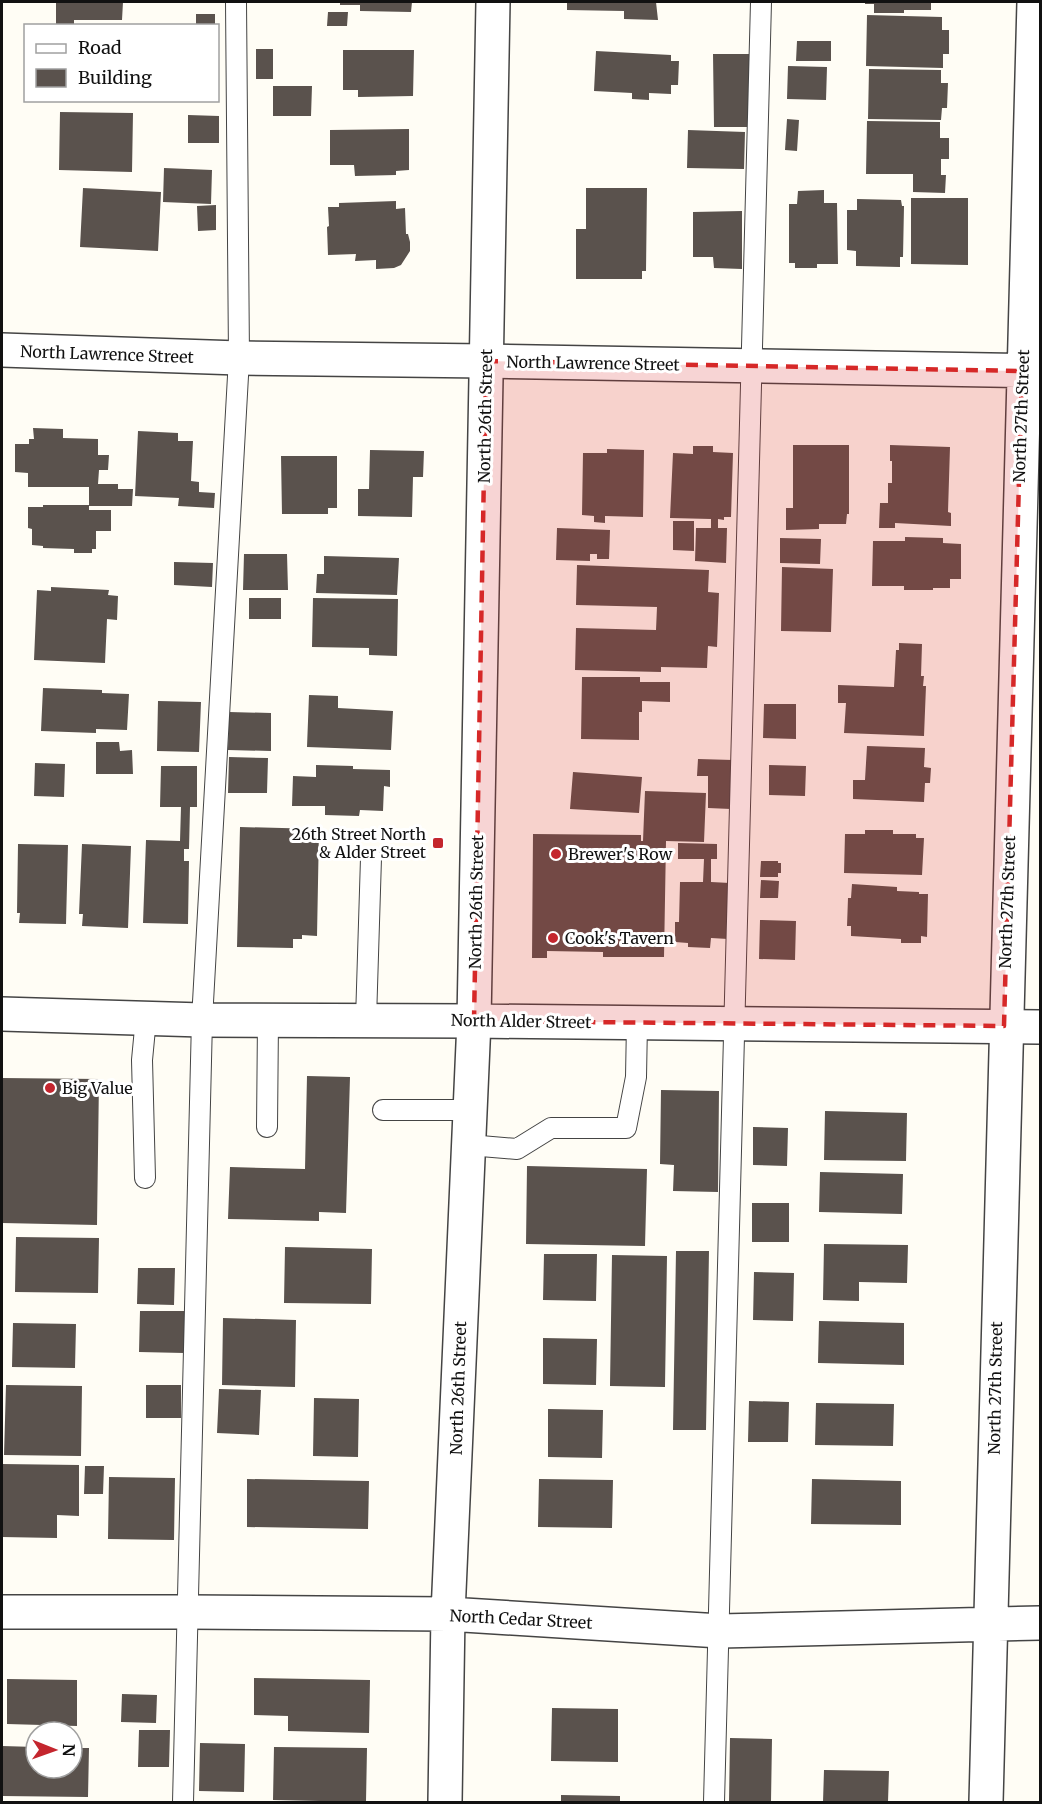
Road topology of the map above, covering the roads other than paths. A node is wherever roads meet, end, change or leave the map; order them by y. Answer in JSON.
{"nodes":[{"id":1,"x":236,"y":2,"type":"edge"},
{"id":2,"x":493,"y":2,"type":"edge"},
{"id":3,"x":762,"y":2,"type":"edge"},
{"id":4,"x":1034,"y":2,"type":"edge"},
{"id":5,"x":2,"y":350,"type":"edge"},
{"id":6,"x":240,"y":358,"type":"junction"},
{"id":7,"x":486,"y":361,"type":"junction"},
{"id":8,"x":752,"y":366,"type":"junction"},
{"id":9,"x":1031,"y":371,"type":"edge"},
{"id":10,"x":371,"y":858,"type":"dead end"},
{"id":11,"x":2,"y":1014,"type":"edge"},
{"id":12,"x":146,"y":1018,"type":"junction"},
{"id":13,"x":201,"y":1020,"type":"junction"},
{"id":14,"x":268,"y":1020,"type":"junction"},
{"id":15,"x":366,"y":1020,"type":"junction"},
{"id":16,"x":474,"y":1020,"type":"junction"},
{"id":17,"x":637,"y":1023,"type":"junction"},
{"id":18,"x":735,"y":1023,"type":"junction"},
{"id":19,"x":1004,"y":1026,"type":"junction"},
{"id":20,"x":1041,"y":1026,"type":"edge"},
{"id":21,"x":383,"y":1110,"type":"dead end"},
{"id":22,"x":470,"y":1110,"type":"junction"},
{"id":23,"x":267,"y":1127,"type":"dead end"},
{"id":24,"x":469,"y":1145,"type":"junction"},
{"id":25,"x":145,"y":1178,"type":"dead end"},
{"id":26,"x":2,"y":1612,"type":"edge"},
{"id":27,"x":188,"y":1612,"type":"junction"},
{"id":28,"x":448,"y":1614,"type":"junction"},
{"id":29,"x":1041,"y":1623,"type":"edge"},
{"id":30,"x":990,"y":1624,"type":"junction"},
{"id":31,"x":720,"y":1631,"type":"junction"},
{"id":32,"x":183,"y":1803,"type":"edge"},
{"id":33,"x":445,"y":1803,"type":"edge"},
{"id":34,"x":714,"y":1803,"type":"edge"},
{"id":35,"x":986,"y":1803,"type":"edge"}],
"edges":[{"from":1,"to":6,"type":"lane"},
{"from":2,"to":7,"type":"street","name":"North 26th Street"},
{"from":3,"to":8,"type":"lane"},
{"from":4,"to":9,"type":"street","name":"North 27th Street"},
{"from":5,"to":6,"type":"street","name":"North Lawrence Street"},
{"from":6,"to":7,"type":"street","name":"North Lawrence Street"},
{"from":6,"to":13,"type":"lane"},
{"from":7,"to":8,"type":"street","name":"North Lawrence Street"},
{"from":7,"to":16,"type":"street","name":"North 26th Street"},
{"from":8,"to":9,"type":"street","name":"North Lawrence Street"},
{"from":8,"to":18,"type":"lane"},
{"from":9,"to":19,"type":"street","name":"North 27th Street"},
{"from":10,"to":15,"type":"lane"},
{"from":11,"to":12,"type":"street","name":"North Alder Street"},
{"from":12,"to":13,"type":"street","name":"North Alder Street"},
{"from":12,"to":25,"type":"lane"},
{"from":13,"to":14,"type":"street","name":"North Alder Street"},
{"from":13,"to":27,"type":"lane"},
{"from":14,"to":15,"type":"street","name":"North Alder Street"},
{"from":14,"to":23,"type":"lane"},
{"from":15,"to":16,"type":"street","name":"North Alder Street"},
{"from":16,"to":17,"type":"street","name":"North Alder Street"},
{"from":16,"to":22,"type":"street","name":"North 26th Street"},
{"from":17,"to":18,"type":"street","name":"North Alder Street"},
{"from":17,"to":24,"type":"lane"},
{"from":18,"to":19,"type":"street","name":"North Alder Street"},
{"from":18,"to":31,"type":"lane"},
{"from":19,"to":20,"type":"street","name":"North Alder Street"},
{"from":19,"to":30,"type":"street","name":"North 27th Street"},
{"from":21,"to":22,"type":"lane"},
{"from":22,"to":24,"type":"street","name":"North 26th Street"},
{"from":24,"to":28,"type":"street","name":"North 26th Street"},
{"from":26,"to":27,"type":"street","name":"North Cedar Street"},
{"from":27,"to":28,"type":"street","name":"North Cedar Street"},
{"from":27,"to":32,"type":"lane"},
{"from":28,"to":31,"type":"street","name":"North Cedar Street"},
{"from":28,"to":33,"type":"street","name":"North 26th Street"},
{"from":29,"to":30,"type":"street","name":"North Cedar Street"},
{"from":30,"to":31,"type":"street","name":"North Cedar Street"},
{"from":30,"to":35,"type":"street","name":"North 27th Street"},
{"from":31,"to":34,"type":"lane"}]}
